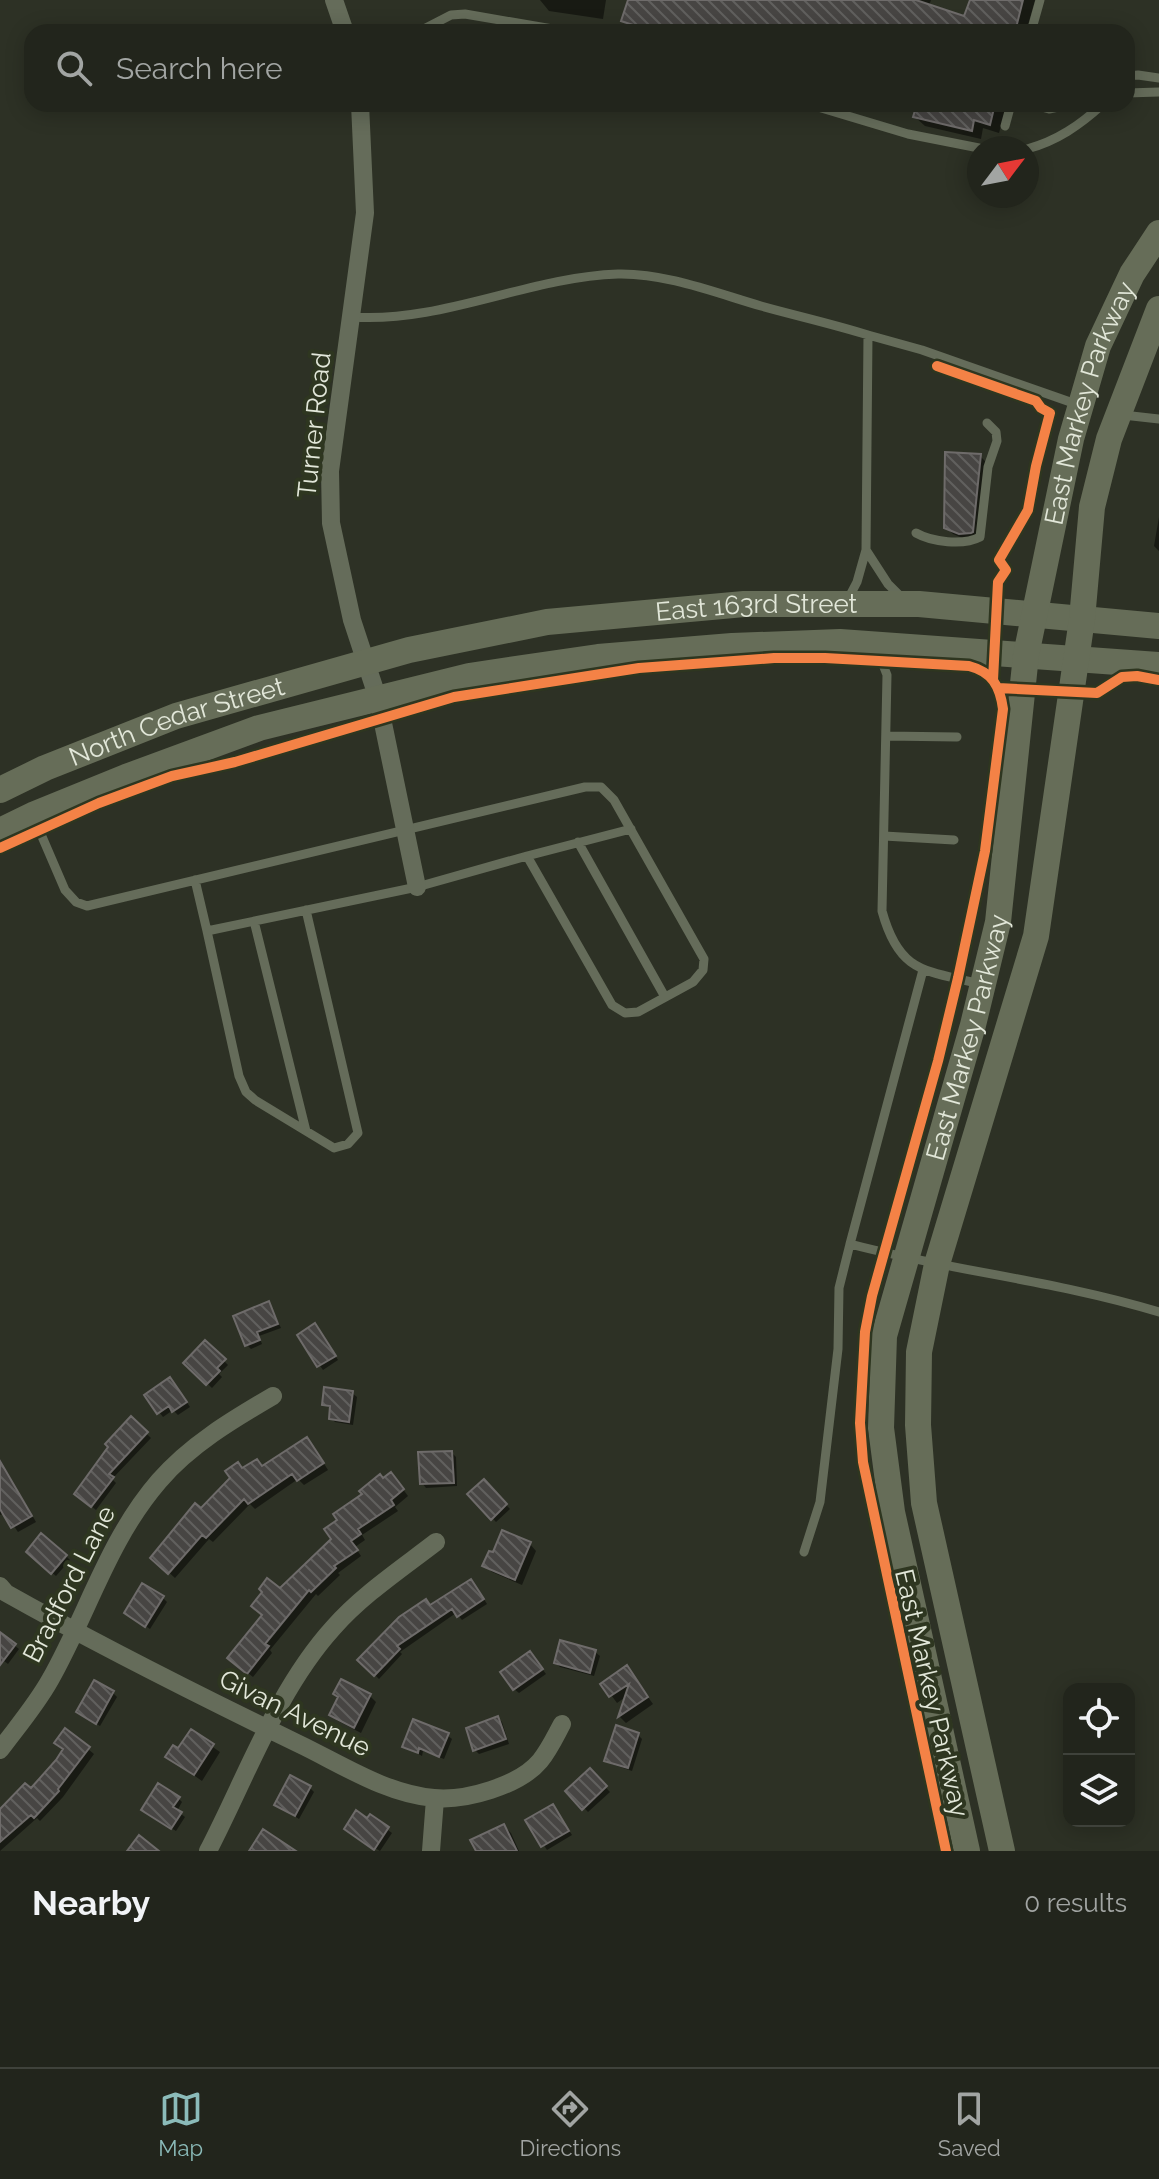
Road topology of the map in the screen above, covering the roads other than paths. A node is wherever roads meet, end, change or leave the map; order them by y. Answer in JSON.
{"nodes":[{"id":1,"x":334,"y":0,"type":"edge"},
{"id":2,"x":1040,"y":0,"type":"edge"},
{"id":3,"x":342,"y":24,"type":"edge"},
{"id":4,"x":434,"y":24,"type":"edge"},
{"id":5,"x":523,"y":24,"type":"edge"},
{"id":6,"x":1033,"y":24,"type":"edge"},
{"id":7,"x":1135,"y":75,"type":"edge"},
{"id":8,"x":1159,"y":78,"type":"edge"},
{"id":9,"x":1159,"y":92,"type":"edge"},
{"id":10,"x":1135,"y":93,"type":"edge"},
{"id":11,"x":360,"y":112,"type":"edge"},
{"id":12,"x":835,"y":112,"type":"edge"},
{"id":13,"x":1009,"y":112,"type":"edge"},
{"id":14,"x":1095,"y":112,"type":"edge"},
{"id":15,"x":1005,"y":126,"type":"dead end"},
{"id":16,"x":1039,"y":144,"type":"edge"},
{"id":17,"x":967,"y":146,"type":"edge"},
{"id":18,"x":1159,"y":233,"type":"edge"},
{"id":19,"x":1159,"y":309,"type":"edge"},
{"id":20,"x":353,"y":317,"type":"junction"},
{"id":21,"x":868,"y":335,"type":"junction"},
{"id":22,"x":1080,"y":406,"type":"junction"},
{"id":23,"x":1119,"y":414,"type":"junction"},
{"id":24,"x":1159,"y":419,"type":"edge"},
{"id":25,"x":987,"y":423,"type":"dead end"},
{"id":26,"x":916,"y":533,"type":"dead end"},
{"id":27,"x":866,"y":550,"type":"junction"},
{"id":28,"x":846,"y":604,"type":"junction"},
{"id":29,"x":909,"y":604,"type":"junction"},
{"id":30,"x":1032,"y":614,"type":"junction"},
{"id":31,"x":1082,"y":619,"type":"junction"},
{"id":32,"x":1159,"y":626,"type":"edge"},
{"id":33,"x":855,"y":643,"type":"junction"},
{"id":34,"x":1026,"y":655,"type":"junction"},
{"id":35,"x":1076,"y":659,"type":"junction"},
{"id":36,"x":362,"y":662,"type":"junction"},
{"id":37,"x":1159,"y":665,"type":"edge"},
{"id":38,"x":376,"y":700,"type":"junction"},
{"id":39,"x":886,"y":736,"type":"junction"},
{"id":40,"x":957,"y":737,"type":"dead end"},
{"id":41,"x":0,"y":790,"type":"edge"},
{"id":42,"x":32,"y":815,"type":"junction"},
{"id":43,"x":631,"y":829,"type":"junction"},
{"id":44,"x":406,"y":830,"type":"junction"},
{"id":45,"x":0,"y":831,"type":"edge"},
{"id":46,"x":884,"y":836,"type":"junction"},
{"id":47,"x":954,"y":840,"type":"dead end"},
{"id":48,"x":578,"y":842,"type":"junction"},
{"id":49,"x":527,"y":856,"type":"junction"},
{"id":50,"x":195,"y":880,"type":"junction"},
{"id":51,"x":417,"y":887,"type":"junction"},
{"id":52,"x":306,"y":910,"type":"junction"},
{"id":53,"x":254,"y":921,"type":"junction"},
{"id":54,"x":207,"y":931,"type":"junction"},
{"id":55,"x":923,"y":970,"type":"junction"},
{"id":56,"x":983,"y":984,"type":"junction"},
{"id":57,"x":665,"y":997,"type":"junction"},
{"id":58,"x":306,"y":1131,"type":"junction"},
{"id":59,"x":850,"y":1244,"type":"junction"},
{"id":60,"x":909,"y":1259,"type":"junction"},
{"id":61,"x":937,"y":1264,"type":"junction"},
{"id":62,"x":1159,"y":1312,"type":"edge"},
{"id":63,"x":273,"y":1396,"type":"dead end"},
{"id":64,"x":436,"y":1542,"type":"dead end"},
{"id":65,"x":804,"y":1552,"type":"dead end"},
{"id":66,"x":0,"y":1586,"type":"edge"},
{"id":67,"x":74,"y":1631,"type":"junction"},
{"id":68,"x":562,"y":1724,"type":"dead end"},
{"id":69,"x":267,"y":1729,"type":"junction"},
{"id":70,"x":0,"y":1750,"type":"edge"},
{"id":71,"x":435,"y":1799,"type":"junction"},
{"id":72,"x":208,"y":1851,"type":"edge"},
{"id":73,"x":431,"y":1851,"type":"edge"},
{"id":74,"x":967,"y":1851,"type":"edge"},
{"id":75,"x":1002,"y":1851,"type":"edge"}],
"edges":[{"from":1,"to":3,"type":"street"},
{"from":2,"to":6,"type":"lane"},
{"from":4,"to":5,"type":"lane"},
{"from":7,"to":8,"type":"lane"},
{"from":9,"to":10,"type":"lane"},
{"from":11,"to":20,"type":"street","name":"Turner Road"},
{"from":12,"to":17,"type":"lane"},
{"from":13,"to":15,"type":"lane"},
{"from":14,"to":16,"type":"lane"},
{"from":18,"to":22,"type":"street","name":"East Markey Parkway"},
{"from":19,"to":23,"type":"street","name":"East Markey Parkway"},
{"from":20,"to":21,"type":"lane"},
{"from":20,"to":36,"type":"street","name":"Turner Road"},
{"from":21,"to":22,"type":"lane"},
{"from":21,"to":27,"type":"lane"},
{"from":22,"to":30,"type":"street","name":"East Markey Parkway"},
{"from":23,"to":24,"type":"lane"},
{"from":23,"to":31,"type":"street","name":"East Markey Parkway"},
{"from":25,"to":26,"type":"lane"},
{"from":27,"to":28,"type":"lane"},
{"from":27,"to":29,"type":"lane"},
{"from":28,"to":29,"type":"street","name":"East 163rd Street"},
{"from":28,"to":36,"type":"street","name":"East 163rd Street"},
{"from":29,"to":30,"type":"street","name":"East 163rd Street"},
{"from":30,"to":31,"type":"street","name":"East 163rd Street"},
{"from":30,"to":34,"type":"street","name":"East Markey Parkway"},
{"from":31,"to":32,"type":"street","name":"East 163rd Street"},
{"from":31,"to":35,"type":"street","name":"East Markey Parkway"},
{"from":33,"to":34,"type":"street","name":"East 163rd Street"},
{"from":33,"to":38,"type":"street","name":"East 163rd Street"},
{"from":33,"to":39,"type":"lane"},
{"from":34,"to":35,"type":"street","name":"East 163rd Street"},
{"from":34,"to":56,"type":"street","name":"East Markey Parkway"},
{"from":35,"to":37,"type":"street","name":"East 163rd Street"},
{"from":35,"to":61,"type":"street","name":"East Markey Parkway"},
{"from":36,"to":38,"type":"street","name":"Turner Road"},
{"from":36,"to":41,"type":"street","name":"North Cedar Street"},
{"from":38,"to":42,"type":"street","name":"North Cedar Street"},
{"from":38,"to":44,"type":"street","name":"Turner Road"},
{"from":39,"to":40,"type":"lane"},
{"from":39,"to":46,"type":"lane"},
{"from":42,"to":45,"type":"street","name":"North Cedar Street"},
{"from":42,"to":50,"type":"lane"},
{"from":43,"to":44,"type":"lane"},
{"from":43,"to":48,"type":"lane"},
{"from":43,"to":57,"type":"lane"},
{"from":44,"to":50,"type":"lane"},
{"from":44,"to":51,"type":"street","name":"Turner Road"},
{"from":46,"to":47,"type":"lane"},
{"from":46,"to":55,"type":"lane"},
{"from":48,"to":49,"type":"lane"},
{"from":48,"to":57,"type":"lane"},
{"from":49,"to":51,"type":"lane"},
{"from":49,"to":57,"type":"lane"},
{"from":50,"to":54,"type":"lane"},
{"from":51,"to":52,"type":"lane"},
{"from":52,"to":53,"type":"lane"},
{"from":52,"to":58,"type":"lane"},
{"from":53,"to":54,"type":"lane"},
{"from":53,"to":58,"type":"lane"},
{"from":54,"to":58,"type":"lane"},
{"from":55,"to":56,"type":"lane"},
{"from":55,"to":59,"type":"lane"},
{"from":56,"to":60,"type":"street","name":"East Markey Parkway"},
{"from":59,"to":60,"type":"lane"},
{"from":59,"to":65,"type":"lane"},
{"from":60,"to":61,"type":"lane"},
{"from":60,"to":74,"type":"street","name":"East Markey Parkway"},
{"from":61,"to":62,"type":"lane"},
{"from":61,"to":75,"type":"street","name":"East Markey Parkway"},
{"from":63,"to":67,"type":"street","name":"Bradford Lane"},
{"from":64,"to":69,"type":"street"},
{"from":66,"to":67,"type":"street","name":"Givan Avenue"},
{"from":67,"to":69,"type":"street","name":"Givan Avenue"},
{"from":67,"to":70,"type":"street","name":"Bradford Lane"},
{"from":68,"to":71,"type":"street","name":"Givan Avenue"},
{"from":69,"to":71,"type":"street","name":"Givan Avenue"},
{"from":69,"to":72,"type":"street"},
{"from":71,"to":73,"type":"street"}]}
